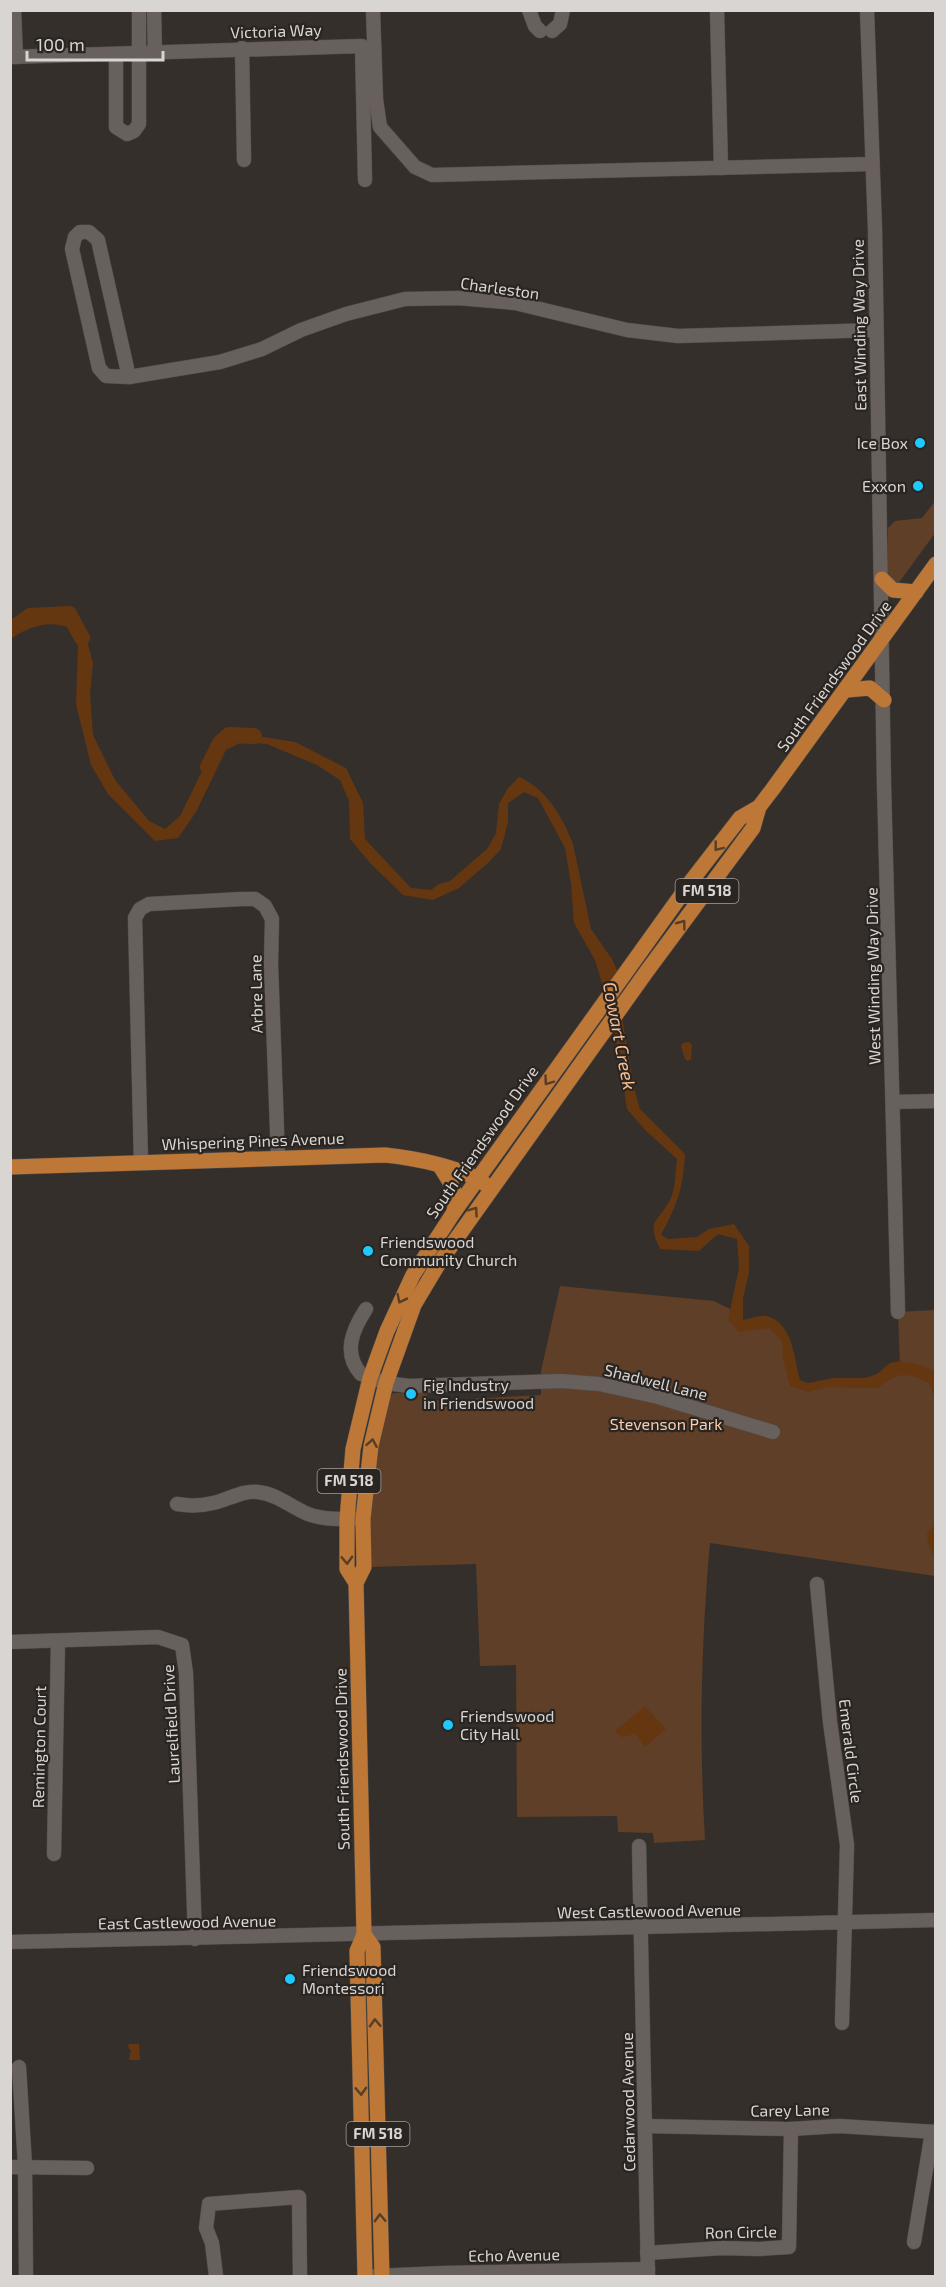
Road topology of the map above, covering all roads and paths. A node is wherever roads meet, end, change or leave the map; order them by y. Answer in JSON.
{"nodes":[{"id":1,"x":14,"y":10,"type":"edge"},
{"id":2,"x":139,"y":10,"type":"edge"},
{"id":3,"x":154,"y":10,"type":"edge"},
{"id":4,"x":373,"y":10,"type":"edge"},
{"id":5,"x":529,"y":10,"type":"edge"},
{"id":6,"x":563,"y":10,"type":"edge"},
{"id":7,"x":717,"y":10,"type":"edge"},
{"id":8,"x":867,"y":10,"type":"edge"},
{"id":9,"x":242,"y":48,"type":"junction"},
{"id":10,"x":155,"y":53,"type":"junction"},
{"id":11,"x":116,"y":54,"type":"junction"},
{"id":12,"x":140,"y":54,"type":"junction"},
{"id":13,"x":13,"y":57,"type":"edge"},
{"id":14,"x":244,"y":160,"type":"dead end"},
{"id":15,"x":873,"y":164,"type":"junction"},
{"id":16,"x":721,"y":168,"type":"junction"},
{"id":17,"x":365,"y":180,"type":"dead end"},
{"id":18,"x":876,"y":330,"type":"junction"},
{"id":19,"x":129,"y":377,"type":"junction"},
{"id":20,"x":936,"y":564,"type":"edge"},
{"id":21,"x":882,"y":579,"type":"junction"},
{"id":22,"x":916,"y":592,"type":"junction"},
{"id":23,"x":883,"y":639,"type":"junction"},
{"id":24,"x":847,"y":690,"type":"junction"},
{"id":25,"x":884,"y":700,"type":"junction"},
{"id":26,"x":759,"y":807,"type":"junction"},
{"id":27,"x":936,"y":1101,"type":"edge"},
{"id":28,"x":893,"y":1102,"type":"junction"},
{"id":29,"x":278,"y":1158,"type":"junction"},
{"id":30,"x":141,"y":1163,"type":"junction"},
{"id":31,"x":440,"y":1166,"type":"junction"},
{"id":32,"x":10,"y":1167,"type":"edge"},
{"id":33,"x":484,"y":1183,"type":"junction"},
{"id":34,"x":454,"y":1212,"type":"junction"},
{"id":35,"x":366,"y":1309,"type":"dead end"},
{"id":36,"x":897,"y":1312,"type":"dead end"},
{"id":37,"x":370,"y":1378,"type":"junction"},
{"id":38,"x":386,"y":1383,"type":"junction"},
{"id":39,"x":773,"y":1432,"type":"dead end"},
{"id":40,"x":177,"y":1504,"type":"dead end"},
{"id":41,"x":347,"y":1519,"type":"junction"},
{"id":42,"x":363,"y":1519,"type":"junction"},
{"id":43,"x":356,"y":1583,"type":"junction"},
{"id":44,"x":817,"y":1584,"type":"dead end"},
{"id":45,"x":58,"y":1641,"type":"junction"},
{"id":46,"x":10,"y":1642,"type":"edge"},
{"id":47,"x":639,"y":1846,"type":"dead end"},
{"id":48,"x":54,"y":1854,"type":"dead end"},
{"id":49,"x":936,"y":1920,"type":"edge"},
{"id":50,"x":844,"y":1922,"type":"junction"},
{"id":51,"x":641,"y":1928,"type":"junction"},
{"id":52,"x":364,"y":1934,"type":"junction"},
{"id":53,"x":195,"y":1939,"type":"junction"},
{"id":54,"x":10,"y":1942,"type":"edge"},
{"id":55,"x":842,"y":2023,"type":"dead end"},
{"id":56,"x":19,"y":2067,"type":"dead end"},
{"id":57,"x":645,"y":2126,"type":"junction"},
{"id":58,"x":791,"y":2129,"type":"junction"},
{"id":59,"x":934,"y":2132,"type":"edge"},
{"id":60,"x":10,"y":2166,"type":"edge"},
{"id":61,"x":26,"y":2166,"type":"junction"},
{"id":62,"x":87,"y":2168,"type":"dead end"},
{"id":63,"x":914,"y":2242,"type":"dead end"},
{"id":64,"x":647,"y":2253,"type":"junction"},
{"id":65,"x":648,"y":2273,"type":"edge"},
{"id":66,"x":382,"y":2276,"type":"edge"},
{"id":67,"x":26,"y":2277,"type":"edge"},
{"id":68,"x":216,"y":2277,"type":"edge"},
{"id":69,"x":300,"y":2277,"type":"edge"},
{"id":70,"x":365,"y":2277,"type":"edge"},
{"id":71,"x":375,"y":2277,"type":"edge"}],
"edges":[{"from":1,"to":13,"type":"street"},
{"from":2,"to":12,"type":"street"},
{"from":3,"to":10,"type":"street"},
{"from":4,"to":16,"type":"street"},
{"from":5,"to":6,"type":"street"},
{"from":7,"to":16,"type":"street"},
{"from":8,"to":15,"type":"street","name":"East Winding Way Drive"},
{"from":9,"to":10,"type":"street","name":"Victoria Way"},
{"from":9,"to":14,"type":"street"},
{"from":9,"to":17,"type":"street","name":"Victoria Way"},
{"from":10,"to":12,"type":"street","name":"Victoria Way"},
{"from":11,"to":12,"type":"street","name":"Victoria Way"},
{"from":11,"to":12,"type":"street"},
{"from":11,"to":13,"type":"street","name":"Victoria Way"},
{"from":15,"to":16,"type":"street"},
{"from":15,"to":18,"type":"street","name":"East Winding Way Drive"},
{"from":18,"to":19,"type":"street","name":"Charleston"},
{"from":18,"to":21,"type":"street","name":"East Winding Way Drive"},
{"from":19,"to":19,"type":"street","name":"Charleston"},
{"from":20,"to":22,"type":"main road","name":"South Friendswood Drive","number":"FM 518"},
{"from":21,"to":22,"type":"main road"},
{"from":21,"to":23,"type":"street","name":"East Winding Way Drive"},
{"from":22,"to":23,"type":"main road","name":"South Friendswood Drive","number":"FM 518"},
{"from":23,"to":24,"type":"main road","name":"South Friendswood Drive","number":"FM 518"},
{"from":23,"to":25,"type":"street","name":"West Winding Way Drive"},
{"from":24,"to":25,"type":"main road"},
{"from":24,"to":26,"type":"main road","name":"South Friendswood Drive","number":"FM 518"},
{"from":25,"to":28,"type":"street","name":"West Winding Way Drive"},
{"from":33,"to":26,"type":"main road","name":"South Friendswood Drive","number":"FM 518","one_way":true},
{"from":26,"to":33,"type":"main road","name":"South Friendswood Drive","number":"FM 518","one_way":true},
{"from":27,"to":28,"type":"street"},
{"from":28,"to":36,"type":"street","name":"West Winding Way Drive"},
{"from":29,"to":30,"type":"main road","name":"Whispering Pines Avenue"},
{"from":29,"to":30,"type":"street","name":"Arbre Lane"},
{"from":29,"to":31,"type":"main road","name":"Whispering Pines Avenue"},
{"from":30,"to":32,"type":"main road","name":"Whispering Pines Avenue"},
{"from":31,"to":33,"type":"main road","name":"Whispering Pines Avenue"},
{"from":31,"to":34,"type":"main road"},
{"from":33,"to":34,"type":"main road","name":"South Friendswood Drive","number":"FM 518"},
{"from":38,"to":33,"type":"main road","name":"South Friendswood Drive","number":"FM 518","one_way":true},
{"from":34,"to":37,"type":"main road","name":"South Friendswood Drive","number":"FM 518","one_way":true},
{"from":35,"to":37,"type":"street"},
{"from":37,"to":38,"type":"street","name":"Shadwell Lane"},
{"from":37,"to":41,"type":"main road","name":"South Friendswood Drive","number":"FM 518"},
{"from":38,"to":39,"type":"street","name":"Shadwell Lane"},
{"from":42,"to":38,"type":"main road","name":"South Friendswood Drive","number":"FM 518","one_way":true},
{"from":40,"to":41,"type":"street"},
{"from":41,"to":42,"type":"street"},
{"from":41,"to":43,"type":"main road","name":"South Friendswood Drive","number":"FM 518","one_way":true},
{"from":42,"to":43,"type":"main road","name":"South Friendswood Drive","number":"FM 518"},
{"from":43,"to":52,"type":"main road","name":"South Friendswood Drive","number":"FM 518"},
{"from":44,"to":50,"type":"street","name":"Emerald Circle"},
{"from":45,"to":46,"type":"street","name":"Laurelfield Drive"},
{"from":45,"to":48,"type":"street","name":"Remington Court"},
{"from":45,"to":53,"type":"street","name":"Laurelfield Drive"},
{"from":47,"to":51,"type":"street","name":"Cedarwood Avenue"},
{"from":49,"to":50,"type":"street","name":"West Castlewood Avenue"},
{"from":50,"to":51,"type":"street","name":"West Castlewood Avenue"},
{"from":50,"to":55,"type":"street","name":"Emerald Circle"},
{"from":51,"to":52,"type":"street","name":"West Castlewood Avenue"},
{"from":51,"to":57,"type":"street","name":"Cedarwood Avenue"},
{"from":52,"to":53,"type":"street","name":"East Castlewood Avenue"},
{"from":66,"to":52,"type":"main road","name":"South Friendswood Drive","number":"FM 518","one_way":true},
{"from":52,"to":70,"type":"main road","name":"South Friendswood Drive","number":"FM 518","one_way":true},
{"from":53,"to":54,"type":"street","name":"East Castlewood Avenue"},
{"from":56,"to":61,"type":"street"},
{"from":57,"to":58,"type":"street","name":"Carey Lane"},
{"from":57,"to":64,"type":"street","name":"Cedarwood Avenue"},
{"from":58,"to":59,"type":"street","name":"Carey Lane"},
{"from":58,"to":64,"type":"street","name":"Ron Circle"},
{"from":59,"to":63,"type":"street"},
{"from":60,"to":61,"type":"street"},
{"from":61,"to":62,"type":"street"},
{"from":61,"to":67,"type":"street"},
{"from":64,"to":65,"type":"street","name":"Cedarwood Avenue"},
{"from":65,"to":66,"type":"street","name":"Echo Avenue"},
{"from":66,"to":71,"type":"street","name":"Echo Avenue"},
{"from":68,"to":69,"type":"street"}]}
